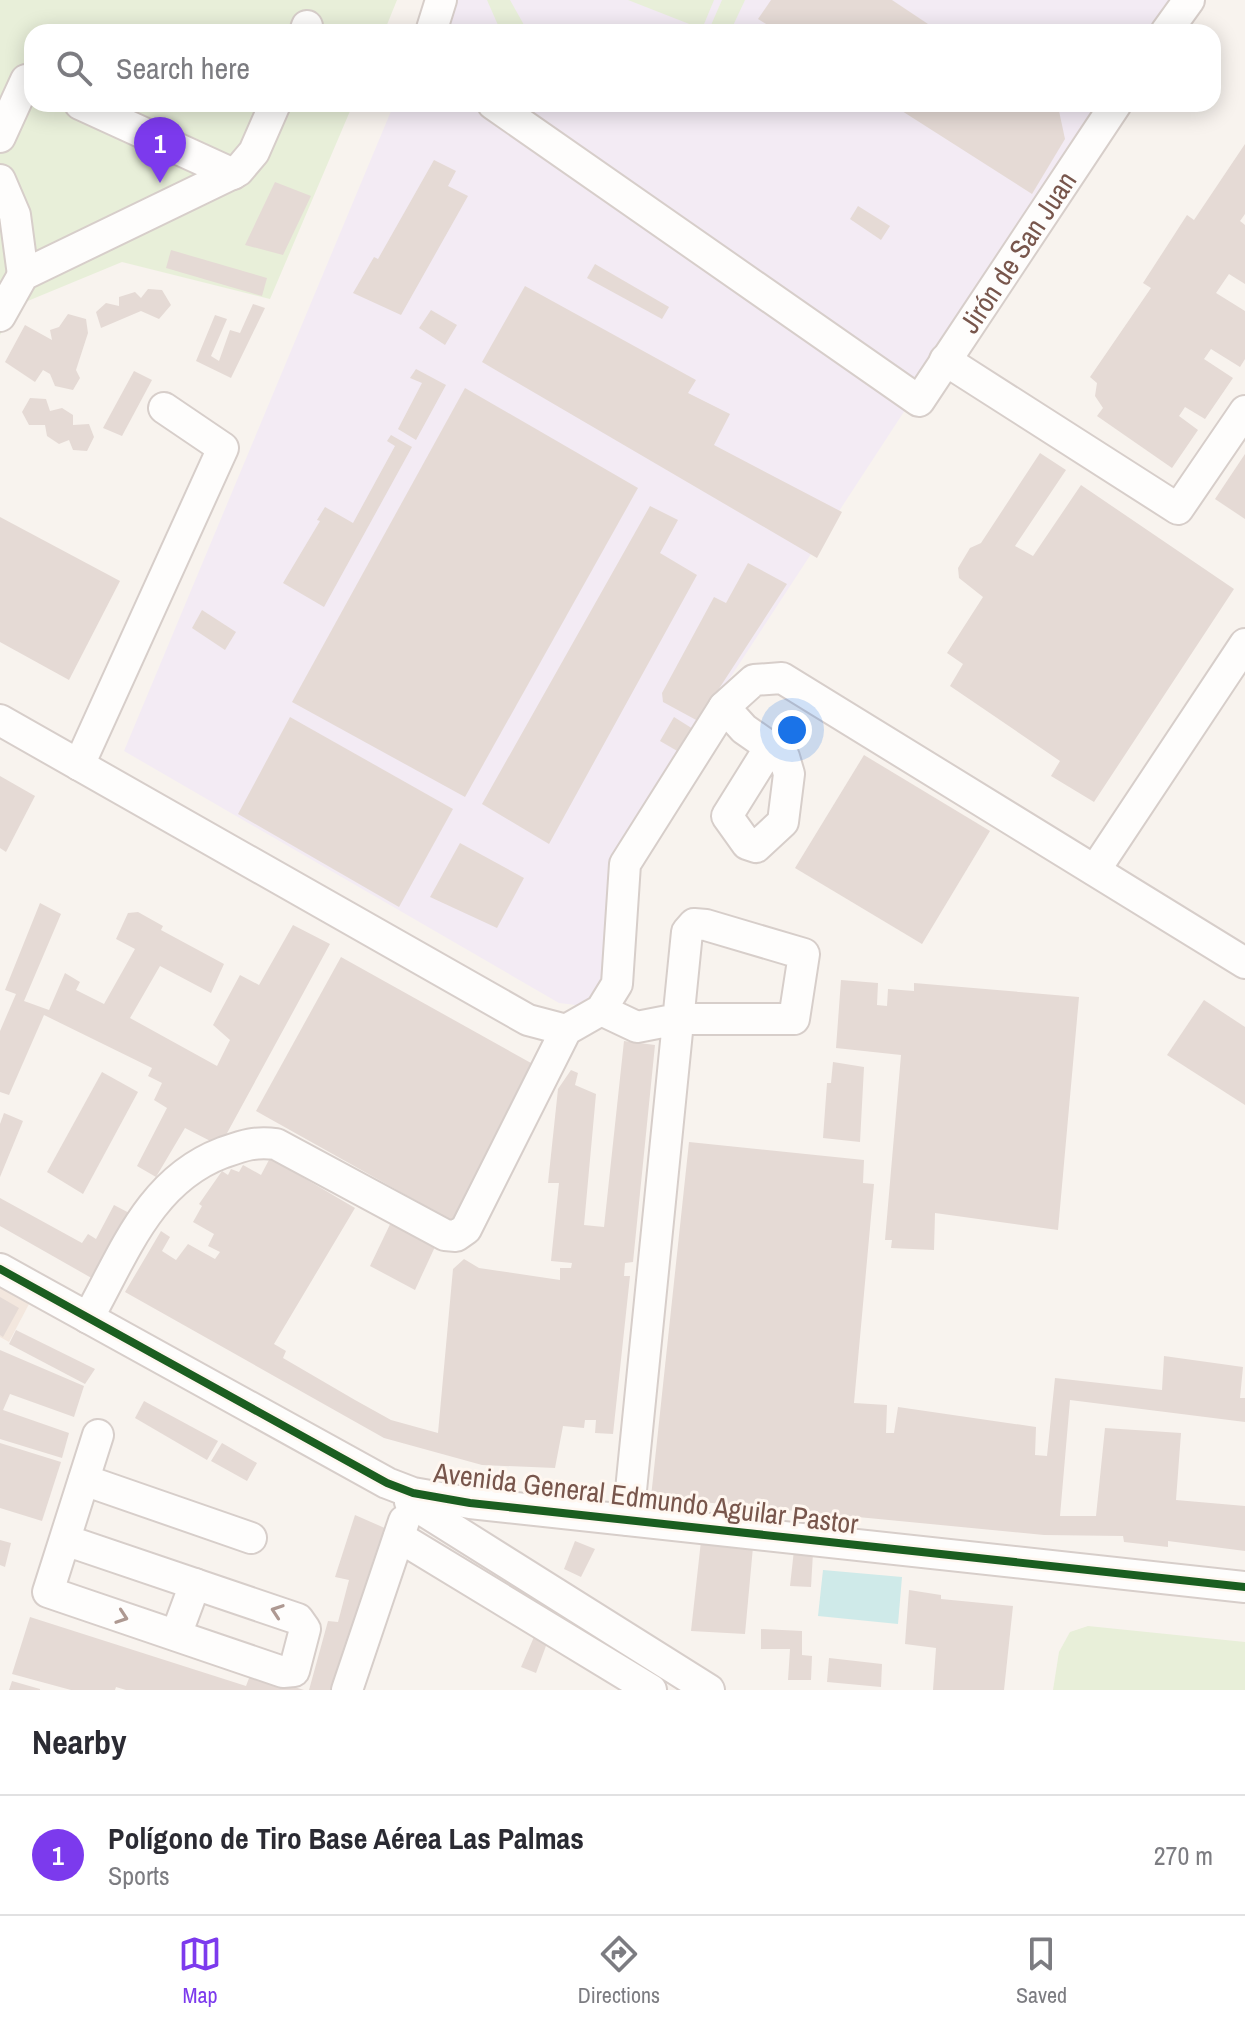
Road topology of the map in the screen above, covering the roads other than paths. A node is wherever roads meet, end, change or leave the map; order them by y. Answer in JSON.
{"nodes":[{"id":1,"x":441,"y":0,"type":"edge"},
{"id":2,"x":1189,"y":0,"type":"edge"},
{"id":3,"x":434,"y":24,"type":"edge"},
{"id":4,"x":1172,"y":24,"type":"edge"},
{"id":5,"x":24,"y":84,"type":"edge"},
{"id":6,"x":97,"y":112,"type":"edge"},
{"id":7,"x":272,"y":112,"type":"edge"},
{"id":8,"x":504,"y":112,"type":"edge"},
{"id":9,"x":1111,"y":112,"type":"edge"},
{"id":10,"x":0,"y":137,"type":"edge"},
{"id":11,"x":233,"y":174,"type":"junction"},
{"id":12,"x":0,"y":180,"type":"edge"},
{"id":13,"x":23,"y":275,"type":"junction"},
{"id":14,"x":0,"y":316,"type":"edge"},
{"id":15,"x":945,"y":360,"type":"junction"},
{"id":16,"x":164,"y":408,"type":"dead end"},
{"id":17,"x":1245,"y":411,"type":"edge"},
{"id":18,"x":1245,"y":644,"type":"edge"},
{"id":19,"x":724,"y":707,"type":"junction"},
{"id":20,"x":0,"y":720,"type":"edge"},
{"id":21,"x":770,"y":747,"type":"dead end"},
{"id":22,"x":79,"y":765,"type":"junction"},
{"id":23,"x":1095,"y":870,"type":"junction"},
{"id":24,"x":1245,"y":963,"type":"edge"},
{"id":25,"x":601,"y":1010,"type":"junction"},
{"id":26,"x":678,"y":1019,"type":"junction"},
{"id":27,"x":566,"y":1030,"type":"junction"},
{"id":28,"x":0,"y":1269,"type":"edge"},
{"id":29,"x":88,"y":1318,"type":"junction"},
{"id":30,"x":98,"y":1435,"type":"dead end"},
{"id":31,"x":84,"y":1480,"type":"junction"},
{"id":32,"x":411,"y":1497,"type":"junction"},
{"id":33,"x":628,"y":1520,"type":"junction"},
{"id":34,"x":399,"y":1537,"type":"junction"},
{"id":35,"x":251,"y":1538,"type":"dead end"},
{"id":36,"x":65,"y":1540,"type":"junction"},
{"id":37,"x":195,"y":1584,"type":"junction"},
{"id":38,"x":1245,"y":1587,"type":"edge"},
{"id":39,"x":176,"y":1635,"type":"junction"},
{"id":40,"x":640,"y":1646,"type":"junction"},
{"id":41,"x":637,"y":1686,"type":"edge"},
{"id":42,"x":347,"y":1690,"type":"edge"},
{"id":43,"x":709,"y":1690,"type":"edge"}],
"edges":[{"from":1,"to":3,"type":"street"},
{"from":2,"to":4,"type":"street"},
{"from":5,"to":10,"type":"street"},
{"from":6,"to":11,"type":"street"},
{"from":7,"to":11,"type":"street"},
{"from":8,"to":15,"type":"street","name":"Jirón de San Juan"},
{"from":9,"to":15,"type":"street","name":"Jirón de San Juan"},
{"from":11,"to":13,"type":"street"},
{"from":12,"to":13,"type":"street"},
{"from":13,"to":14,"type":"street"},
{"from":15,"to":17,"type":"street"},
{"from":16,"to":22,"type":"street"},
{"from":18,"to":23,"type":"street"},
{"from":19,"to":21,"type":"street"},
{"from":19,"to":23,"type":"street"},
{"from":19,"to":25,"type":"street"},
{"from":20,"to":22,"type":"street"},
{"from":22,"to":27,"type":"street"},
{"from":23,"to":24,"type":"street"},
{"from":25,"to":26,"type":"street"},
{"from":25,"to":27,"type":"street"},
{"from":26,"to":26,"type":"street"},
{"from":26,"to":33,"type":"street"},
{"from":27,"to":29,"type":"street"},
{"from":28,"to":29,"type":"street","name":"Avenida General Edmundo Aguilar Pastor"},
{"from":29,"to":32,"type":"street","name":"Avenida General Edmundo Aguilar Pastor"},
{"from":30,"to":31,"type":"street"},
{"from":31,"to":35,"type":"street"},
{"from":31,"to":36,"type":"street"},
{"from":32,"to":33,"type":"street","name":"Avenida General Edmundo Aguilar Pastor"},
{"from":32,"to":34,"type":"street"},
{"from":32,"to":40,"type":"street"},
{"from":33,"to":38,"type":"street","name":"Avenida General Edmundo Aguilar Pastor"},
{"from":34,"to":41,"type":"street"},
{"from":34,"to":42,"type":"street"},
{"from":36,"to":37,"type":"street"},
{"from":36,"to":39,"type":"street","one_way":true},
{"from":37,"to":39,"type":"street"},
{"from":39,"to":37,"type":"street","one_way":true},
{"from":40,"to":41,"type":"street"},
{"from":40,"to":43,"type":"street"}]}
